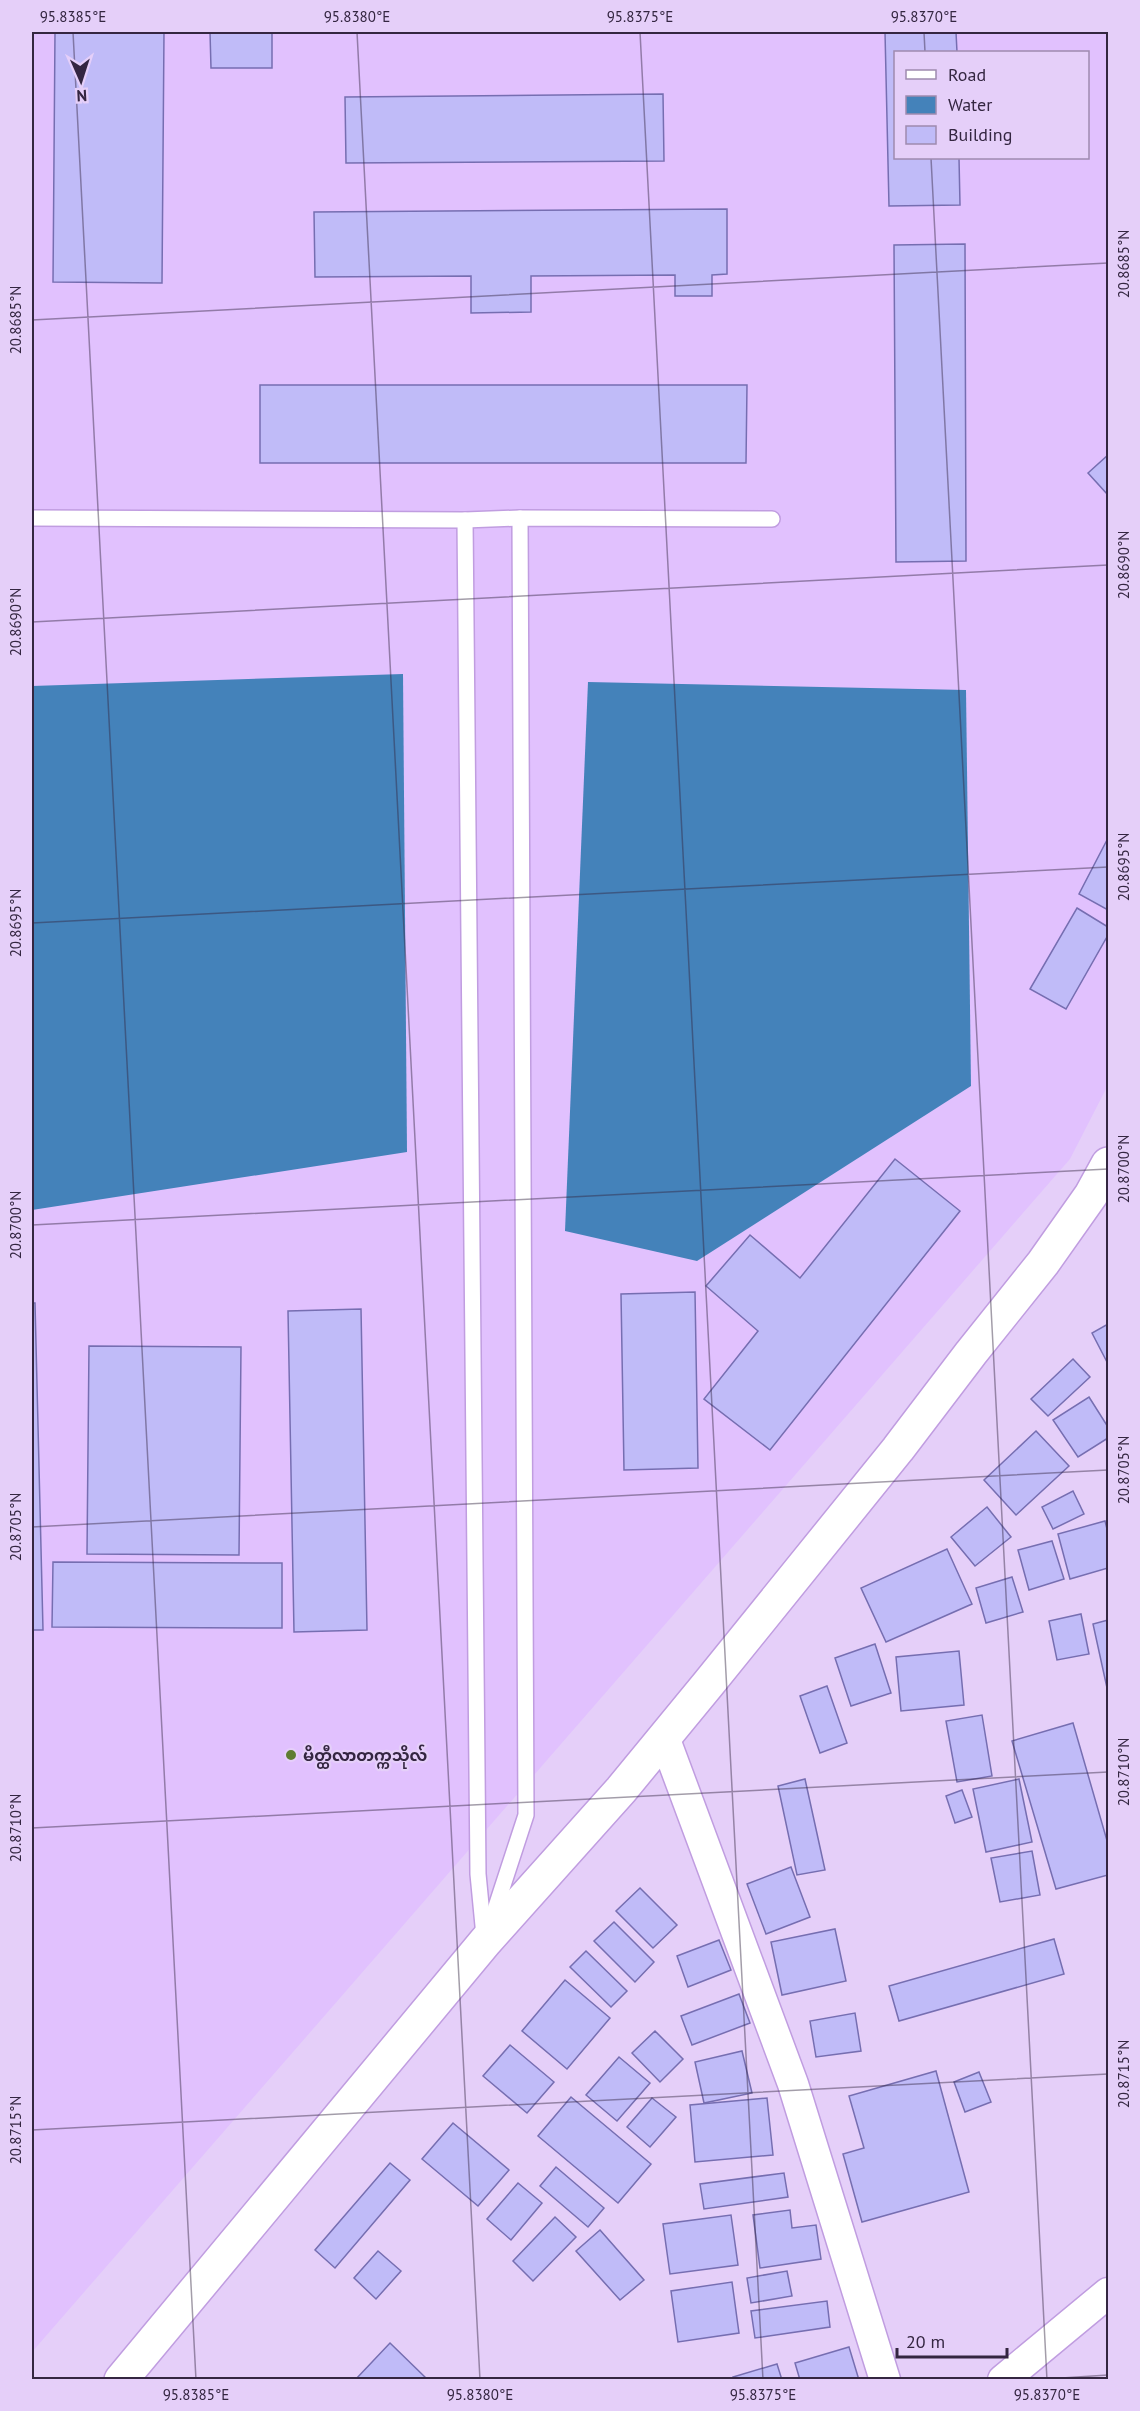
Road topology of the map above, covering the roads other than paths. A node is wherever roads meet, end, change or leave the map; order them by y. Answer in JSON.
{"nodes":[{"id":1,"x":32,"y":518,"type":"edge"},
{"id":2,"x":520,"y":518,"type":"junction"},
{"id":3,"x":772,"y":519,"type":"dead end"},
{"id":4,"x":465,"y":520,"type":"junction"},
{"id":5,"x":1108,"y":1164,"type":"edge"},
{"id":6,"x":1100,"y":1198,"type":"edge"},
{"id":7,"x":664,"y":1737,"type":"junction"},
{"id":8,"x":485,"y":1942,"type":"junction"},
{"id":9,"x":1108,"y":2292,"type":"edge"},
{"id":10,"x":121,"y":2379,"type":"edge"},
{"id":11,"x":885,"y":2379,"type":"edge"},
{"id":12,"x":1003,"y":2379,"type":"edge"}],
"edges":[{"from":1,"to":4,"type":"lane"},
{"from":2,"to":3,"type":"lane"},
{"from":2,"to":4,"type":"lane"},
{"from":2,"to":8,"type":"lane"},
{"from":4,"to":8,"type":"lane"},
{"from":5,"to":6,"type":"highway"},
{"from":6,"to":7,"type":"highway"},
{"from":7,"to":8,"type":"highway"},
{"from":7,"to":11,"type":"street"},
{"from":8,"to":10,"type":"highway"},
{"from":9,"to":12,"type":"street"}]}
